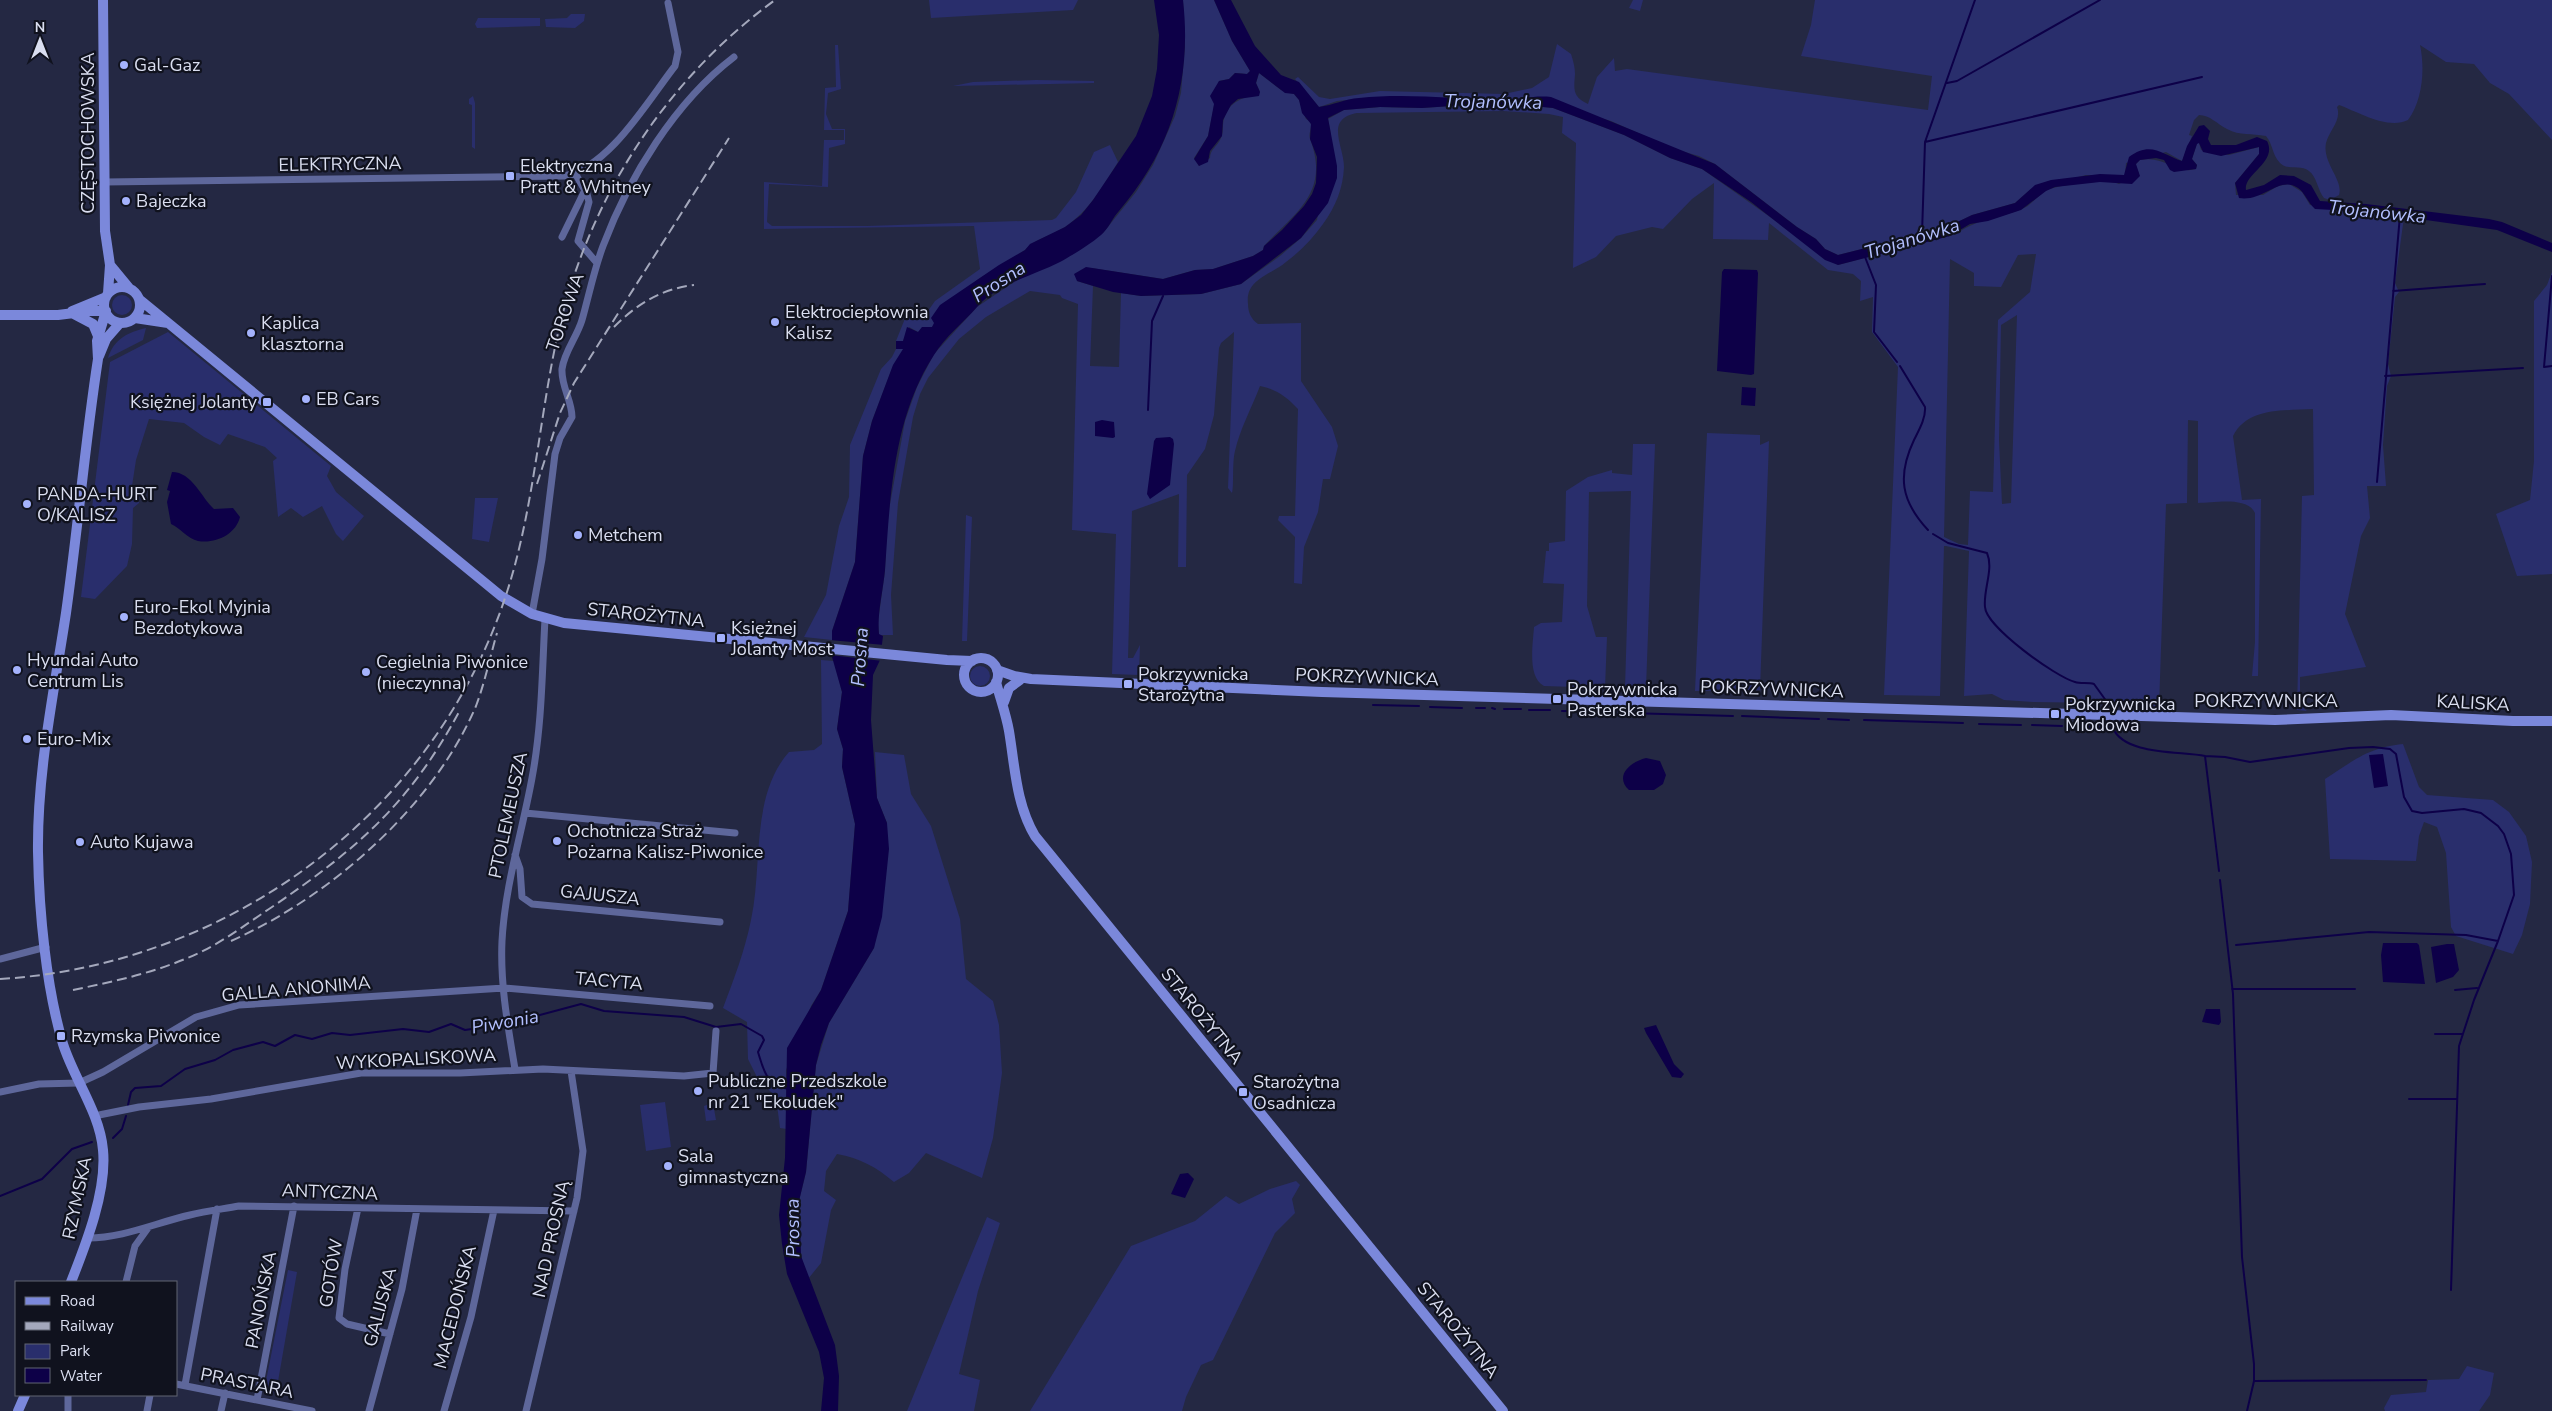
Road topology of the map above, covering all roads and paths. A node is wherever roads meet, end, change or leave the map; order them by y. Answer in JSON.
{"nodes":[{"id":1,"x":103,"y":0,"type":"edge"},
{"id":2,"x":668,"y":3,"type":"dead end"},
{"id":3,"x":734,"y":57,"type":"dead end"},
{"id":4,"x":575,"y":173,"type":"junction"},
{"id":5,"x":105,"y":182,"type":"junction"},
{"id":6,"x":586,"y":190,"type":"junction"},
{"id":7,"x":562,"y":237,"type":"dead end"},
{"id":8,"x":598,"y":263,"type":"junction"},
{"id":9,"x":110,"y":265,"type":"junction"},
{"id":10,"x":129,"y":288,"type":"junction"},
{"id":11,"x":107,"y":295,"type":"junction"},
{"id":12,"x":139,"y":299,"type":"junction"},
{"id":13,"x":106,"y":312,"type":"junction"},
{"id":14,"x":69,"y":314,"type":"junction"},
{"id":15,"x":0,"y":315,"type":"edge"},
{"id":16,"x":135,"y":318,"type":"junction"},
{"id":17,"x":120,"y":322,"type":"junction"},
{"id":18,"x":171,"y":325,"type":"junction"},
{"id":19,"x":98,"y":336,"type":"junction"},
{"id":20,"x":98,"y":359,"type":"junction"},
{"id":21,"x":532,"y":614,"type":"junction"},
{"id":22,"x":545,"y":619,"type":"junction"},
{"id":23,"x":948,"y":660,"type":"junction"},
{"id":24,"x":972,"y":661,"type":"junction"},
{"id":25,"x":997,"y":670,"type":"junction"},
{"id":26,"x":964,"y":675,"type":"junction"},
{"id":27,"x":1031,"y":679,"type":"junction"},
{"id":28,"x":1020,"y":680,"type":"junction"},
{"id":29,"x":996,"y":682,"type":"junction"},
{"id":30,"x":985,"y":692,"type":"junction"},
{"id":31,"x":1004,"y":708,"type":"junction"},
{"id":32,"x":2392,"y":715,"type":"joint"},
{"id":33,"x":2552,"y":721,"type":"edge"},
{"id":34,"x":525,"y":813,"type":"junction"},
{"id":35,"x":735,"y":833,"type":"dead end"},
{"id":36,"x":515,"y":855,"type":"junction"},
{"id":37,"x":720,"y":922,"type":"dead end"},
{"id":38,"x":46,"y":947,"type":"junction"},
{"id":39,"x":0,"y":959,"type":"edge"},
{"id":40,"x":504,"y":988,"type":"junction"},
{"id":41,"x":710,"y":1006,"type":"dead end"},
{"id":42,"x":716,"y":1031,"type":"dead end"},
{"id":43,"x":515,"y":1070,"type":"junction"},
{"id":44,"x":571,"y":1071,"type":"junction"},
{"id":45,"x":79,"y":1083,"type":"junction"},
{"id":46,"x":0,"y":1092,"type":"edge"},
{"id":47,"x":94,"y":1116,"type":"junction"},
{"id":48,"x":294,"y":1206,"type":"junction"},
{"id":49,"x":358,"y":1208,"type":"junction"},
{"id":50,"x":217,"y":1209,"type":"junction"},
{"id":51,"x":417,"y":1209,"type":"junction"},
{"id":52,"x":494,"y":1210,"type":"junction"},
{"id":53,"x":574,"y":1211,"type":"junction"},
{"id":54,"x":148,"y":1228,"type":"junction"},
{"id":55,"x":88,"y":1238,"type":"junction"},
{"id":56,"x":71,"y":1281,"type":"edge"},
{"id":57,"x":126,"y":1281,"type":"edge"},
{"id":58,"x":390,"y":1334,"type":"junction"},
{"id":59,"x":178,"y":1384,"type":"edge"},
{"id":60,"x":185,"y":1385,"type":"junction"},
{"id":61,"x":225,"y":1393,"type":"junction"},
{"id":62,"x":25,"y":1396,"type":"edge"},
{"id":63,"x":68,"y":1396,"type":"edge"},
{"id":64,"x":150,"y":1396,"type":"edge"},
{"id":65,"x":257,"y":1400,"type":"junction"},
{"id":66,"x":18,"y":1411,"type":"edge"},
{"id":67,"x":68,"y":1411,"type":"edge"},
{"id":68,"x":146,"y":1411,"type":"edge"},
{"id":69,"x":221,"y":1411,"type":"edge"},
{"id":70,"x":312,"y":1411,"type":"edge"},
{"id":71,"x":369,"y":1411,"type":"edge"},
{"id":72,"x":444,"y":1411,"type":"edge"},
{"id":73,"x":526,"y":1411,"type":"edge"},
{"id":74,"x":1503,"y":1411,"type":"edge"}],
"edges":[{"from":1,"to":5,"type":"street","name":"CZĘSTOCHOWSKA"},
{"from":2,"to":4,"type":"street"},
{"from":3,"to":8,"type":"street","name":"TOROWA"},
{"from":4,"to":5,"type":"street","name":"ELEKTRYCZNA"},
{"from":4,"to":6,"type":"street"},
{"from":5,"to":9,"type":"street","name":"CZĘSTOCHOWSKA"},
{"from":6,"to":7,"type":"street"},
{"from":6,"to":8,"type":"street"},
{"from":8,"to":21,"type":"street","name":"TOROWA"},
{"from":9,"to":10,"type":"street"},
{"from":9,"to":11,"type":"street","name":"CZĘSTOCHOWSKA"},
{"from":10,"to":11,"type":"street"},
{"from":10,"to":12,"type":"street"},
{"from":11,"to":13,"type":"street"},
{"from":11,"to":14,"type":"street"},
{"from":12,"to":16,"type":"street"},
{"from":12,"to":18,"type":"street"},
{"from":13,"to":14,"type":"street"},
{"from":13,"to":17,"type":"street"},
{"from":13,"to":19,"type":"street"},
{"from":14,"to":15,"type":"street"},
{"from":14,"to":19,"type":"street"},
{"from":16,"to":17,"type":"street"},
{"from":16,"to":18,"type":"street"},
{"from":17,"to":20,"type":"street"},
{"from":18,"to":21,"type":"street"},
{"from":19,"to":20,"type":"street"},
{"from":20,"to":38,"type":"street"},
{"from":21,"to":22,"type":"street","name":"STAROŻYTNA"},
{"from":22,"to":23,"type":"street","name":"STAROŻYTNA"},
{"from":22,"to":34,"type":"street","name":"PTOLEMEUSZA"},
{"from":23,"to":24,"type":"street"},
{"from":23,"to":26,"type":"street"},
{"from":24,"to":25,"type":"street"},
{"from":24,"to":26,"type":"street"},
{"from":25,"to":27,"type":"street","name":"POKRZYWNICKA"},
{"from":25,"to":29,"type":"street"},
{"from":26,"to":30,"type":"street"},
{"from":27,"to":28,"type":"street","name":"POKRZYWNICKA"},
{"from":27,"to":32,"type":"street","name":"POKRZYWNICKA"},
{"from":28,"to":29,"type":"street","name":"POKRZYWNICKA"},
{"from":28,"to":31,"type":"street"},
{"from":29,"to":30,"type":"street"},
{"from":29,"to":31,"type":"street","name":"STAROŻYTNA"},
{"from":30,"to":31,"type":"street"},
{"from":31,"to":74,"type":"street","name":"STAROŻYTNA"},
{"from":32,"to":33,"type":"street","name":"KALISKA"},
{"from":34,"to":35,"type":"street"},
{"from":34,"to":36,"type":"street","name":"PTOLEMEUSZA"},
{"from":36,"to":37,"type":"street","name":"GAJUSZA"},
{"from":36,"to":40,"type":"street","name":"PTOLEMEUSZA"},
{"from":38,"to":39,"type":"street"},
{"from":38,"to":45,"type":"street","name":"RZYMSKA"},
{"from":40,"to":41,"type":"street","name":"TACYTA"},
{"from":40,"to":43,"type":"street","name":"PTOLEMEUSZA"},
{"from":40,"to":45,"type":"street","name":"GALLA ANONIMA"},
{"from":42,"to":44,"type":"street","name":"WYKOPALISKOWA"},
{"from":43,"to":44,"type":"street","name":"WYKOPALISKOWA"},
{"from":43,"to":47,"type":"street","name":"WYKOPALISKOWA"},
{"from":44,"to":53,"type":"street","name":"NAD PROSNĄ"},
{"from":45,"to":46,"type":"street"},
{"from":45,"to":47,"type":"street","name":"RZYMSKA"},
{"from":47,"to":55,"type":"street","name":"RZYMSKA"},
{"from":48,"to":49,"type":"street","name":"ANTYCZNA"},
{"from":48,"to":50,"type":"street","name":"ANTYCZNA"},
{"from":48,"to":65,"type":"street","name":"PANOŃSKA"},
{"from":49,"to":51,"type":"street","name":"ANTYCZNA"},
{"from":49,"to":58,"type":"street","name":"GOTÓW"},
{"from":50,"to":54,"type":"street","name":"ANTYCZNA"},
{"from":50,"to":60,"type":"street"},
{"from":51,"to":52,"type":"street","name":"ANTYCZNA"},
{"from":51,"to":58,"type":"street","name":"GALIJSKA"},
{"from":52,"to":53,"type":"street","name":"ANTYCZNA"},
{"from":52,"to":72,"type":"street","name":"MACEDOŃSKA"},
{"from":53,"to":73,"type":"street","name":"NAD PROSNĄ"},
{"from":54,"to":55,"type":"street","name":"ANTYCZNA"},
{"from":54,"to":57,"type":"street"},
{"from":55,"to":56,"type":"street","name":"RZYMSKA"},
{"from":58,"to":71,"type":"street","name":"GALIJSKA"},
{"from":59,"to":60,"type":"street","name":"PRASTARA"},
{"from":60,"to":61,"type":"street","name":"PRASTARA"},
{"from":61,"to":65,"type":"street","name":"PRASTARA"},
{"from":61,"to":69,"type":"street"},
{"from":62,"to":66,"type":"street"},
{"from":63,"to":67,"type":"street"},
{"from":64,"to":68,"type":"street"},
{"from":65,"to":70,"type":"street","name":"PRASTARA"}]}
